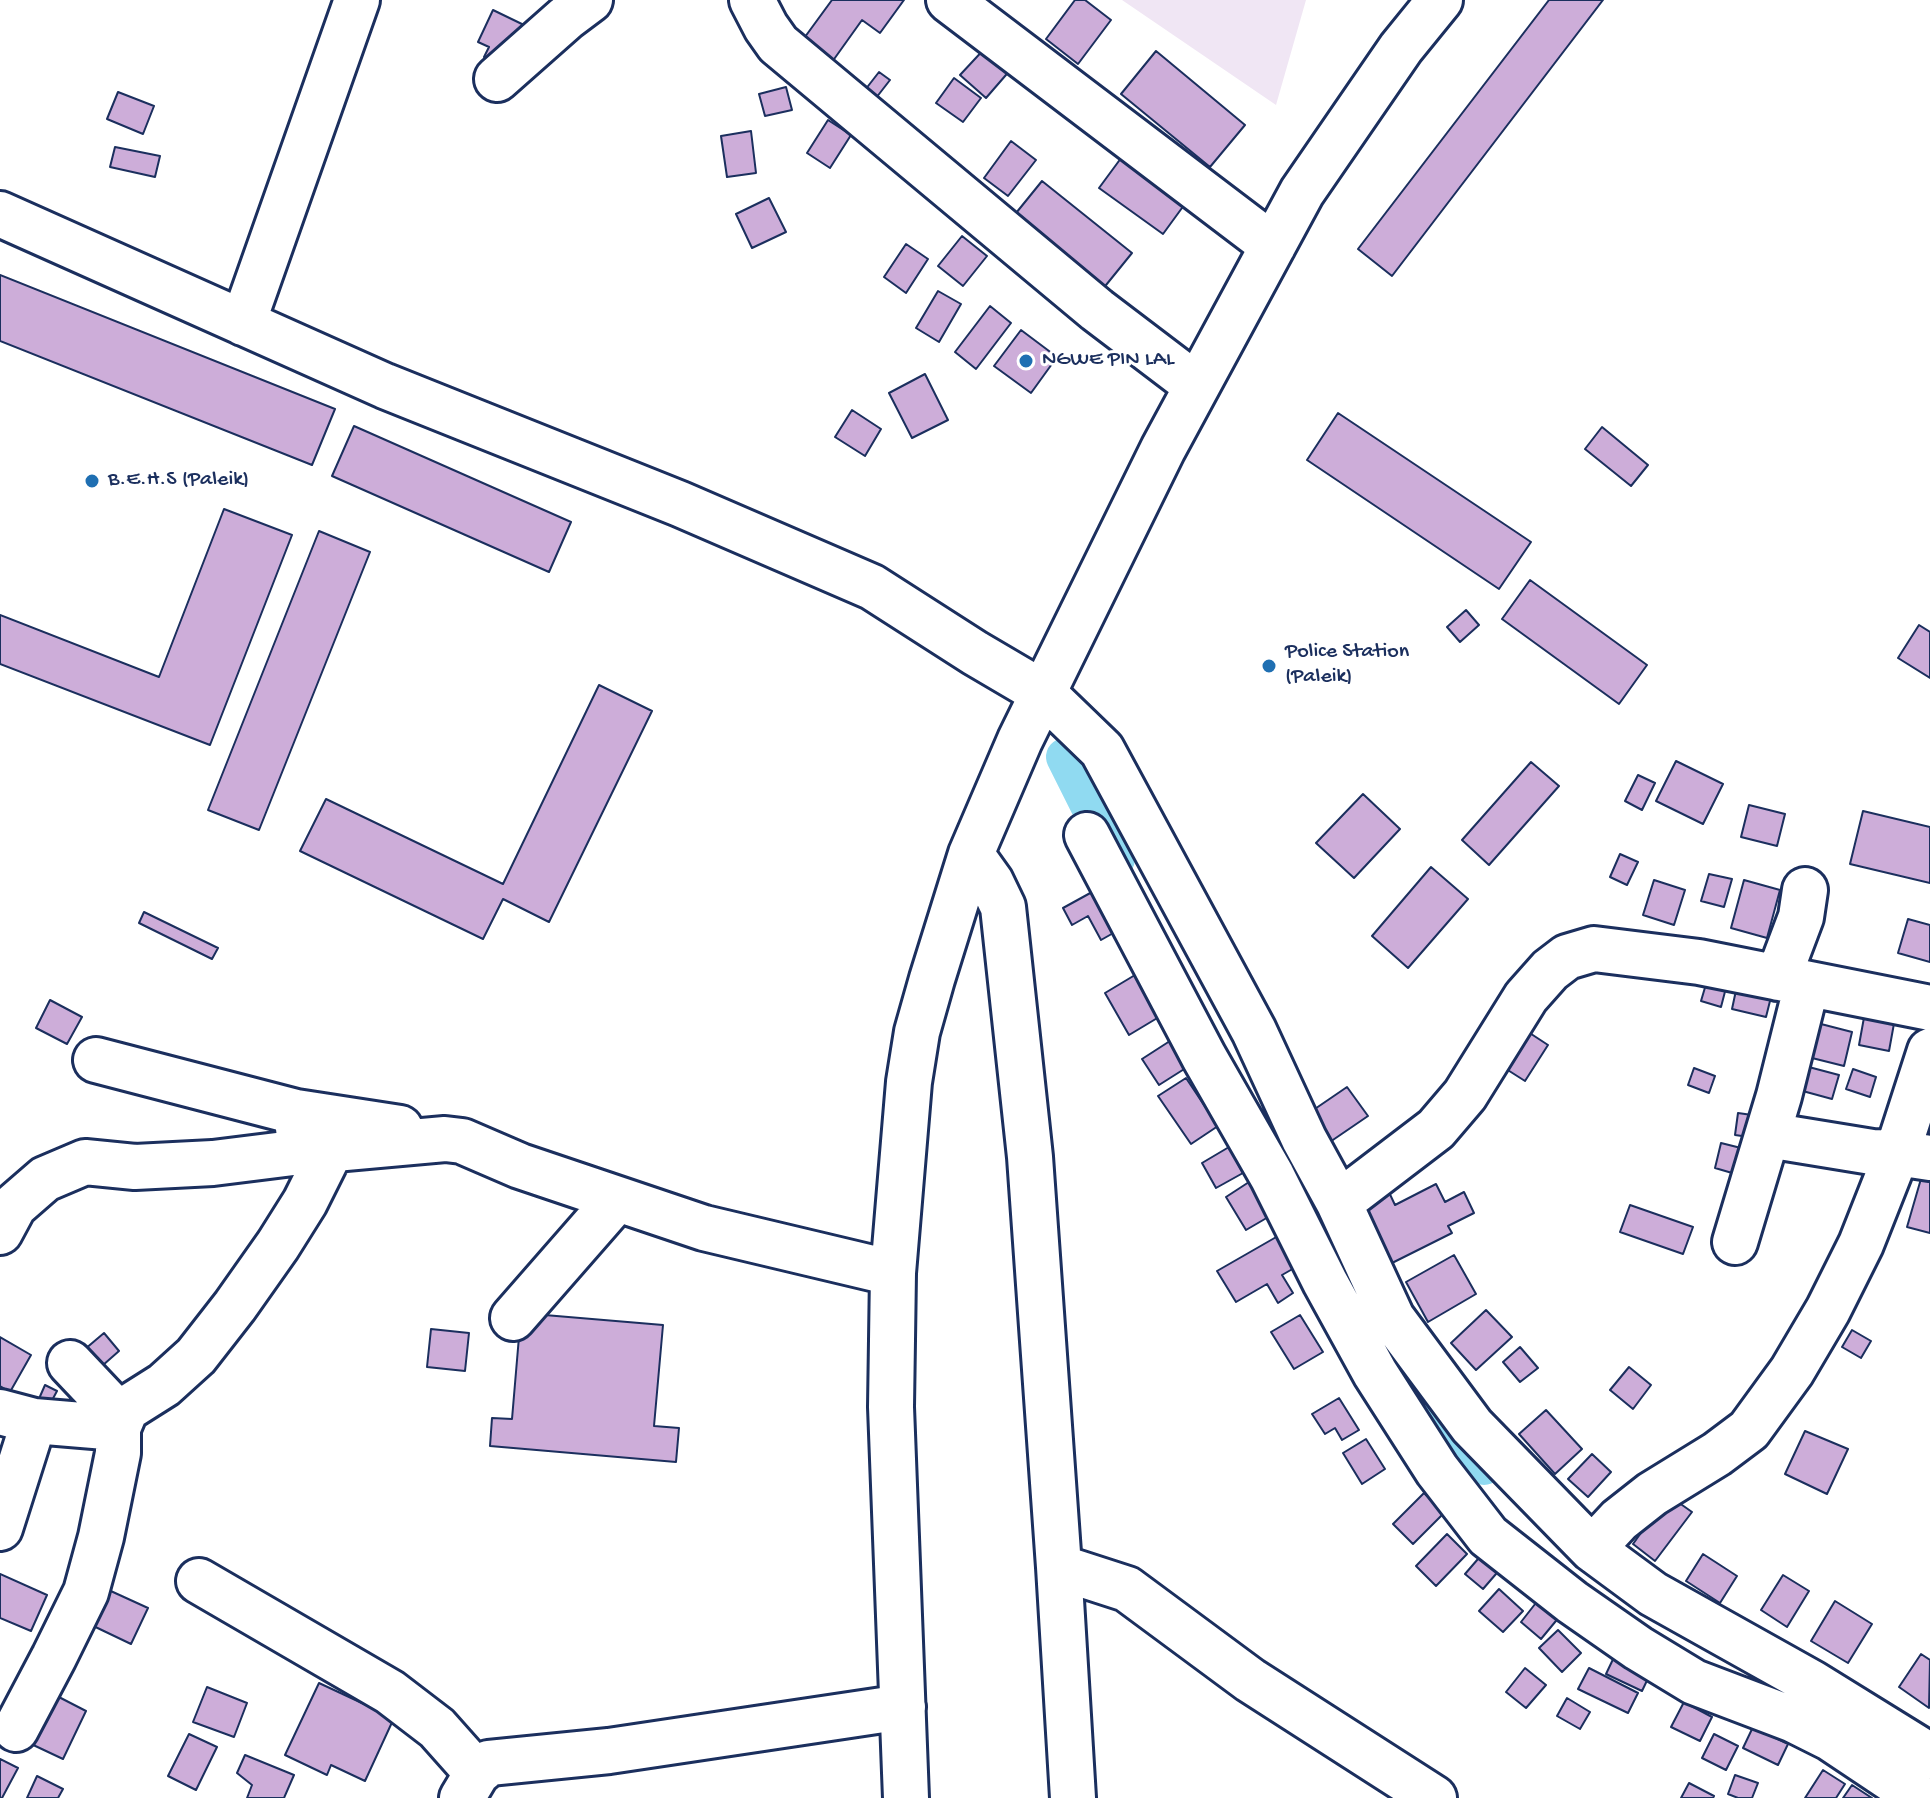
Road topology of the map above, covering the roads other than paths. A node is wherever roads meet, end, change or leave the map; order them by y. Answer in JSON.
{"nodes":[{"id":1,"x":357,"y":0,"type":"edge"},
{"id":2,"x":590,"y":0,"type":"edge"},
{"id":3,"x":752,"y":0,"type":"edge"},
{"id":4,"x":949,"y":0,"type":"edge"},
{"id":5,"x":1428,"y":4,"type":"edge"},
{"id":6,"x":497,"y":79,"type":"dead end"},
{"id":7,"x":0,"y":214,"type":"edge"},
{"id":8,"x":1273,"y":246,"type":"junction"},
{"id":9,"x":243,"y":323,"type":"junction"},
{"id":10,"x":1197,"y":386,"type":"junction"},
{"id":11,"x":1043,"y":693,"type":"junction"},
{"id":12,"x":1087,"y":835,"type":"dead end"},
{"id":13,"x":971,"y":854,"type":"junction"},
{"id":14,"x":1805,"y":890,"type":"dead end"},
{"id":15,"x":1793,"y":981,"type":"junction"},
{"id":16,"x":1930,"y":1008,"type":"edge"},
{"id":17,"x":1930,"y":1051,"type":"edge"},
{"id":18,"x":96,"y":1060,"type":"dead end"},
{"id":19,"x":1768,"y":1135,"type":"junction"},
{"id":20,"x":309,"y":1138,"type":"junction"},
{"id":21,"x":1914,"y":1155,"type":"edge"},
{"id":22,"x":617,"y":1199,"type":"junction"},
{"id":23,"x":1339,"y":1203,"type":"junction"},
{"id":24,"x":0,"y":1232,"type":"edge"},
{"id":25,"x":1735,"y":1242,"type":"dead end"},
{"id":26,"x":893,"y":1273,"type":"junction"},
{"id":27,"x":513,"y":1318,"type":"dead end"},
{"id":28,"x":70,"y":1363,"type":"dead end"},
{"id":29,"x":17,"y":1416,"type":"edge"},
{"id":30,"x":120,"y":1423,"type":"junction"},
{"id":31,"x":0,"y":1528,"type":"edge"},
{"id":32,"x":1592,"y":1549,"type":"junction"},
{"id":33,"x":1059,"y":1567,"type":"junction"},
{"id":34,"x":199,"y":1581,"type":"dead end"},
{"id":35,"x":1664,"y":1612,"type":"junction"},
{"id":36,"x":1672,"y":1669,"type":"junction"},
{"id":37,"x":903,"y":1707,"type":"junction"},
{"id":38,"x":16,"y":1729,"type":"dead end"},
{"id":39,"x":1930,"y":1756,"type":"edge"},
{"id":40,"x":470,"y":1785,"type":"edge"},
{"id":41,"x":906,"y":1798,"type":"edge"},
{"id":42,"x":1073,"y":1798,"type":"edge"},
{"id":43,"x":1434,"y":1798,"type":"edge"},
{"id":44,"x":1920,"y":1798,"type":"edge"}],
"edges":[{"from":1,"to":9,"type":"street"},
{"from":2,"to":6,"type":"street"},
{"from":3,"to":10,"type":"street"},
{"from":4,"to":8,"type":"street"},
{"from":5,"to":8,"type":"street"},
{"from":7,"to":9,"type":"street"},
{"from":8,"to":10,"type":"street"},
{"from":9,"to":11,"type":"street"},
{"from":10,"to":11,"type":"street"},
{"from":11,"to":13,"type":"street"},
{"from":11,"to":23,"type":"street"},
{"from":12,"to":36,"type":"street"},
{"from":13,"to":26,"type":"street"},
{"from":13,"to":33,"type":"street"},
{"from":14,"to":15,"type":"street"},
{"from":15,"to":16,"type":"street"},
{"from":15,"to":19,"type":"street"},
{"from":15,"to":23,"type":"street"},
{"from":17,"to":21,"type":"street"},
{"from":18,"to":20,"type":"street"},
{"from":19,"to":21,"type":"street"},
{"from":19,"to":25,"type":"street"},
{"from":20,"to":22,"type":"street"},
{"from":20,"to":24,"type":"street"},
{"from":20,"to":30,"type":"street"},
{"from":21,"to":32,"type":"street"},
{"from":22,"to":26,"type":"street"},
{"from":22,"to":27,"type":"street"},
{"from":23,"to":32,"type":"street"},
{"from":26,"to":37,"type":"street"},
{"from":28,"to":30,"type":"street"},
{"from":29,"to":30,"type":"street"},
{"from":29,"to":31,"type":"street"},
{"from":30,"to":38,"type":"street"},
{"from":32,"to":35,"type":"street"},
{"from":33,"to":42,"type":"street"},
{"from":33,"to":43,"type":"street"},
{"from":34,"to":40,"type":"street"},
{"from":35,"to":36,"type":"street"},
{"from":35,"to":39,"type":"street"},
{"from":36,"to":44,"type":"street"},
{"from":37,"to":40,"type":"street"},
{"from":37,"to":41,"type":"street"}]}
